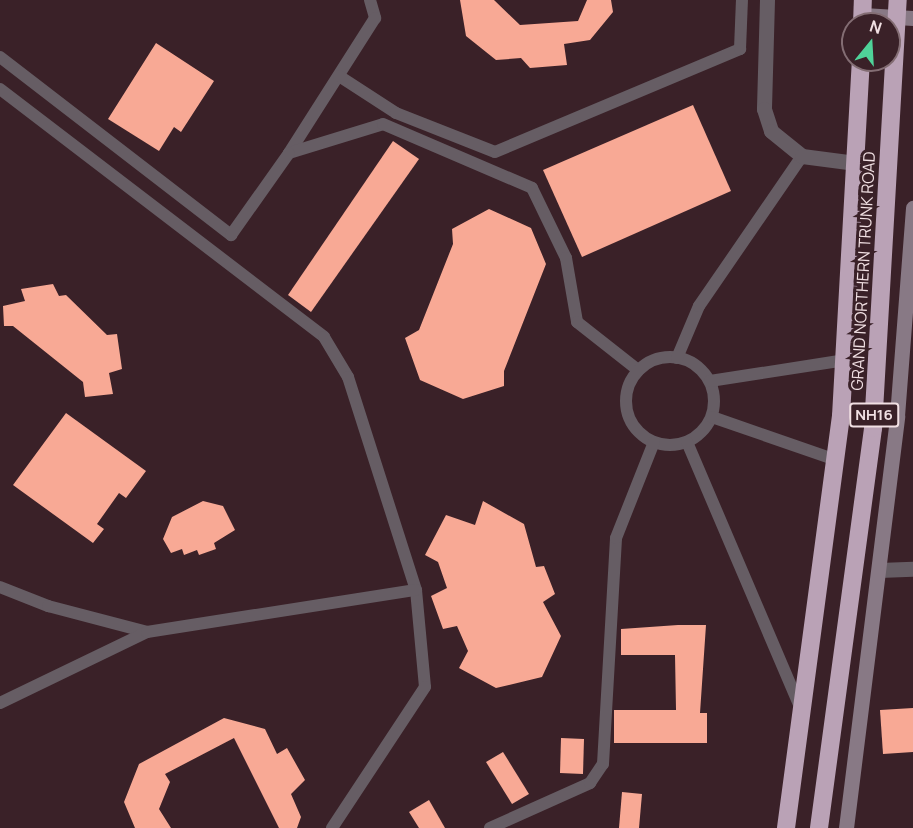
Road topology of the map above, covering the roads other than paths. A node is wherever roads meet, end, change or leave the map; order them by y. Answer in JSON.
{"nodes":[{"id":1,"x":370,"y":0,"type":"edge"},
{"id":2,"x":742,"y":0,"type":"edge"},
{"id":3,"x":767,"y":0,"type":"edge"},
{"id":4,"x":903,"y":12,"type":"edge"},
{"id":5,"x":0,"y":57,"type":"edge"},
{"id":6,"x":860,"y":72,"type":"edge"},
{"id":7,"x":339,"y":76,"type":"junction"},
{"id":8,"x":0,"y":89,"type":"edge"},
{"id":9,"x":289,"y":153,"type":"junction"},
{"id":10,"x":802,"y":156,"type":"junction"},
{"id":11,"x":856,"y":163,"type":"junction"},
{"id":12,"x":913,"y":208,"type":"edge"},
{"id":13,"x":910,"y":288,"type":"edge"},
{"id":14,"x":677,"y":358,"type":"junction"},
{"id":15,"x":845,"y":360,"type":"junction"},
{"id":16,"x":638,"y":370,"type":"junction"},
{"id":17,"x":710,"y":381,"type":"junction"},
{"id":18,"x":712,"y":417,"type":"junction"},
{"id":19,"x":654,"y":442,"type":"junction"},
{"id":20,"x":687,"y":442,"type":"junction"},
{"id":21,"x":836,"y":460,"type":"junction"},
{"id":22,"x":913,"y":569,"type":"edge"},
{"id":23,"x":879,"y":570,"type":"junction"},
{"id":24,"x":0,"y":587,"type":"edge"},
{"id":25,"x":416,"y":590,"type":"junction"},
{"id":26,"x":147,"y":633,"type":"junction"},
{"id":27,"x":0,"y":703,"type":"edge"},
{"id":28,"x":802,"y":712,"type":"junction"},
{"id":29,"x":333,"y":828,"type":"edge"},
{"id":30,"x":490,"y":828,"type":"edge"},
{"id":31,"x":786,"y":828,"type":"edge"},
{"id":32,"x":819,"y":828,"type":"edge"},
{"id":33,"x":846,"y":828,"type":"edge"}],
"edges":[{"from":1,"to":7,"type":"lane"},
{"from":2,"to":7,"type":"lane"},
{"from":3,"to":10,"type":"street"},
{"from":4,"to":32,"type":"highway","name":"GRAND NORTHERN TRUNK ROAD","number":"NH16"},
{"from":5,"to":9,"type":"lane"},
{"from":6,"to":11,"type":"highway","name":"GRAND NORTHERN TRUNK ROAD","number":"NH16"},
{"from":7,"to":9,"type":"lane"},
{"from":8,"to":25,"type":"lane"},
{"from":9,"to":16,"type":"lane"},
{"from":10,"to":11,"type":"street"},
{"from":10,"to":14,"type":"lane"},
{"from":11,"to":15,"type":"highway","name":"GRAND NORTHERN TRUNK ROAD","number":"NH16"},
{"from":12,"to":13,"type":"street"},
{"from":13,"to":23,"type":"street"},
{"from":14,"to":16,"type":"lane"},
{"from":14,"to":17,"type":"lane"},
{"from":15,"to":17,"type":"lane"},
{"from":15,"to":21,"type":"highway","name":"GRAND NORTHERN TRUNK ROAD","number":"NH16"},
{"from":16,"to":19,"type":"lane"},
{"from":17,"to":18,"type":"lane"},
{"from":18,"to":20,"type":"lane"},
{"from":18,"to":21,"type":"lane"},
{"from":19,"to":20,"type":"lane"},
{"from":19,"to":30,"type":"lane"},
{"from":20,"to":28,"type":"lane"},
{"from":21,"to":28,"type":"highway","name":"GRAND NORTHERN TRUNK ROAD","number":"NH16"},
{"from":22,"to":23,"type":"street"},
{"from":23,"to":33,"type":"street"},
{"from":24,"to":26,"type":"lane"},
{"from":25,"to":26,"type":"lane"},
{"from":25,"to":29,"type":"lane"},
{"from":26,"to":27,"type":"lane"},
{"from":28,"to":31,"type":"highway","name":"GRAND NORTHERN TRUNK ROAD","number":"NH16"}]}
